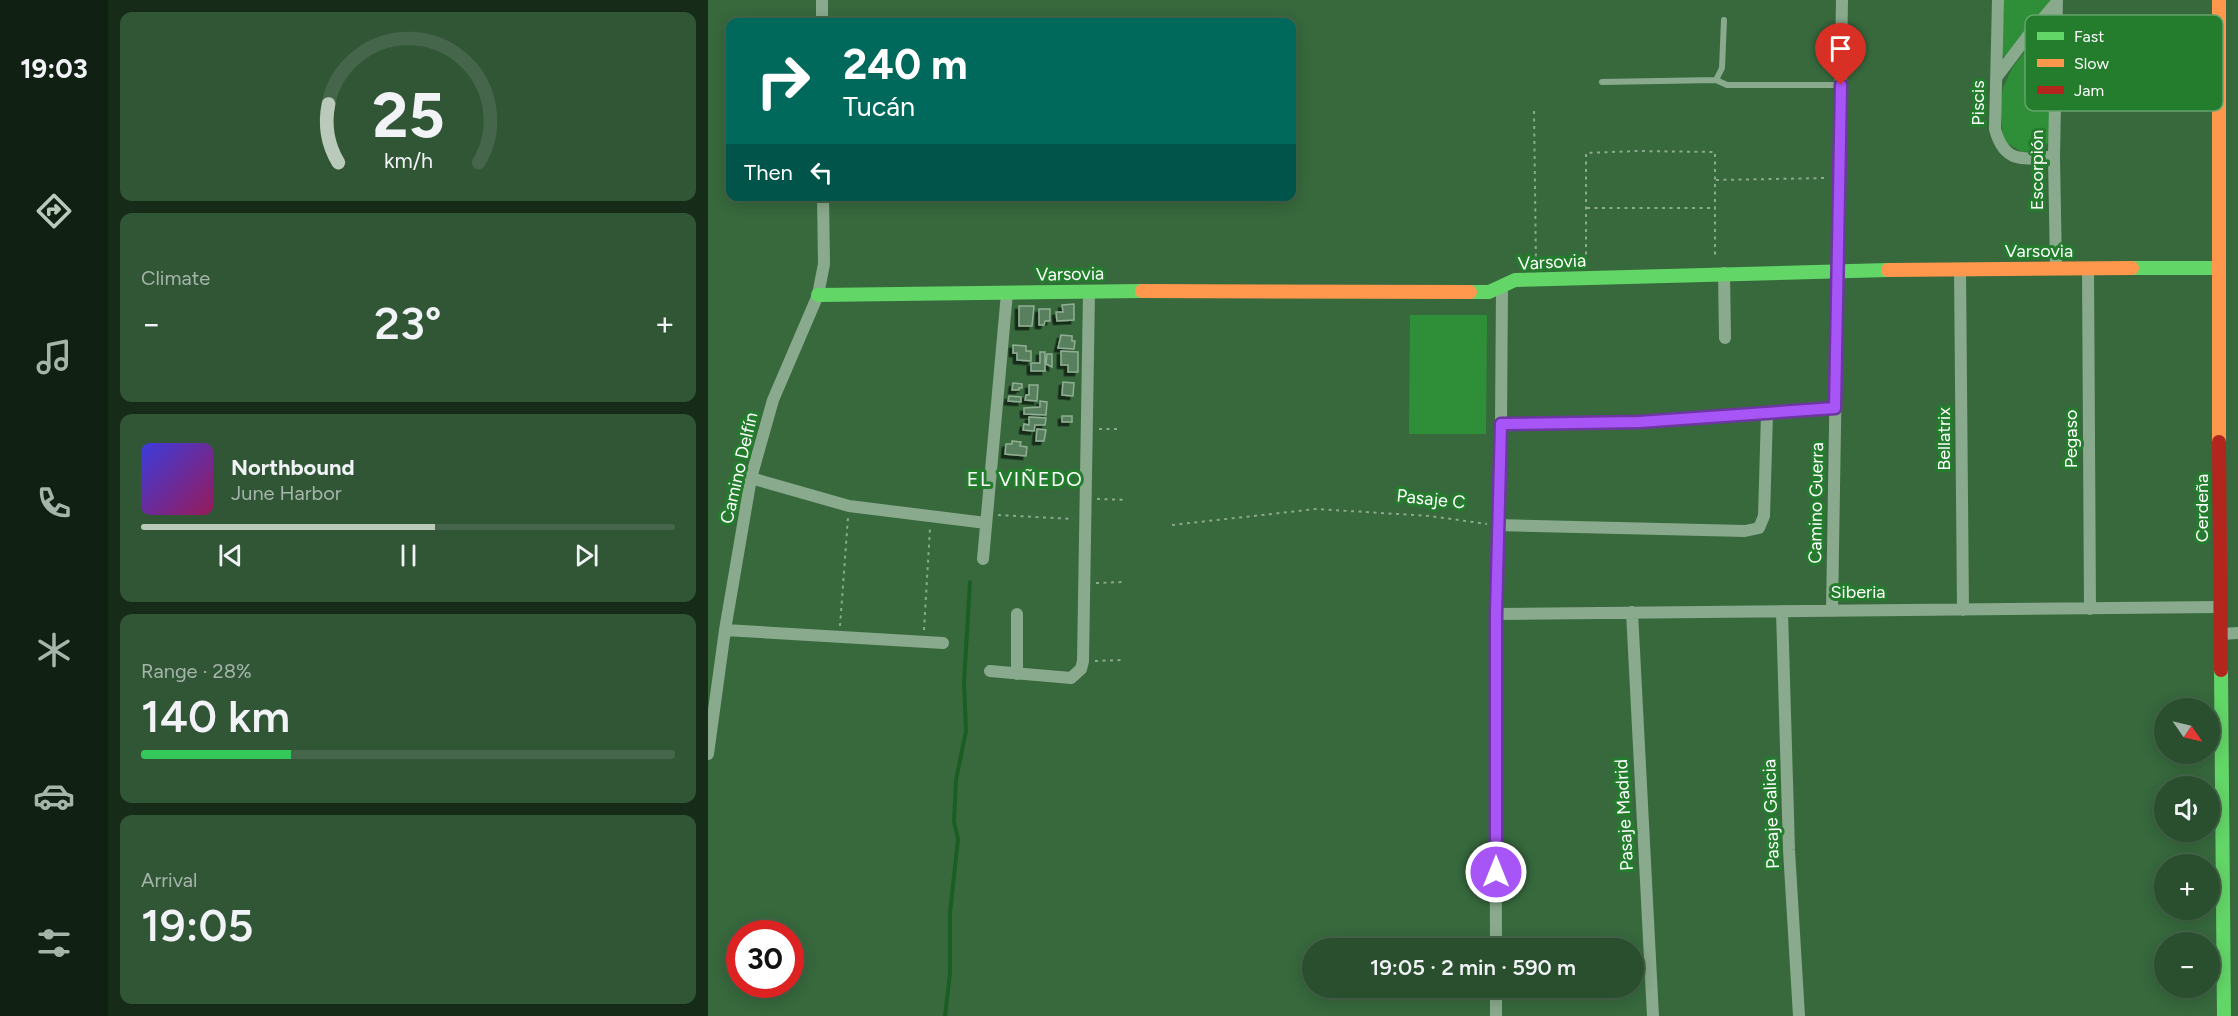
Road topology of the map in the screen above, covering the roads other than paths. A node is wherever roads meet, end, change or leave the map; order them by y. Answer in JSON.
{"nodes":[{"id":1,"x":822,"y":0,"type":"edge"},
{"id":2,"x":1842,"y":0,"type":"edge"},
{"id":3,"x":1998,"y":0,"type":"edge"},
{"id":4,"x":2056,"y":2,"type":"edge"},
{"id":5,"x":2045,"y":15,"type":"edge"},
{"id":6,"x":822,"y":18,"type":"edge"},
{"id":7,"x":1724,"y":20,"type":"dead end"},
{"id":8,"x":2025,"y":40,"type":"edge"},
{"id":9,"x":1996,"y":78,"type":"junction"},
{"id":10,"x":1716,"y":80,"type":"junction"},
{"id":11,"x":1602,"y":82,"type":"dead end"},
{"id":12,"x":1841,"y":85,"type":"junction"},
{"id":13,"x":2055,"y":111,"type":"edge"},
{"id":14,"x":2218,"y":111,"type":"edge"},
{"id":15,"x":2054,"y":156,"type":"junction"},
{"id":16,"x":823,"y":201,"type":"edge"},
{"id":17,"x":2056,"y":268,"type":"junction"},
{"id":18,"x":2088,"y":268,"type":"junction"},
{"id":19,"x":2218,"y":268,"type":"junction"},
{"id":20,"x":1960,"y":269,"type":"junction"},
{"id":21,"x":1838,"y":270,"type":"junction"},
{"id":22,"x":1720,"y":273,"type":"junction"},
{"id":23,"x":1502,"y":286,"type":"junction"},
{"id":24,"x":1089,"y":292,"type":"junction"},
{"id":25,"x":1007,"y":293,"type":"junction"},
{"id":26,"x":818,"y":295,"type":"junction"},
{"id":27,"x":1725,"y":338,"type":"dead end"},
{"id":28,"x":1835,"y":408,"type":"junction"},
{"id":29,"x":1767,"y":414,"type":"junction"},
{"id":30,"x":1501,"y":424,"type":"junction"},
{"id":31,"x":752,"y":478,"type":"junction"},
{"id":32,"x":986,"y":519,"type":"junction"},
{"id":33,"x":1498,"y":525,"type":"junction"},
{"id":34,"x":982,"y":560,"type":"dead end"},
{"id":35,"x":2221,"y":607,"type":"junction"},
{"id":36,"x":2090,"y":609,"type":"junction"},
{"id":37,"x":1782,"y":610,"type":"junction"},
{"id":38,"x":1963,"y":610,"type":"junction"},
{"id":39,"x":1832,"y":611,"type":"junction"},
{"id":40,"x":1632,"y":612,"type":"junction"},
{"id":41,"x":1017,"y":614,"type":"dead end"},
{"id":42,"x":1496,"y":614,"type":"junction"},
{"id":43,"x":725,"y":630,"type":"junction"},
{"id":44,"x":2238,"y":633,"type":"edge"},
{"id":45,"x":2221,"y":634,"type":"junction"},
{"id":46,"x":943,"y":643,"type":"dead end"},
{"id":47,"x":990,"y":671,"type":"dead end"},
{"id":48,"x":1017,"y":674,"type":"junction"},
{"id":49,"x":708,"y":754,"type":"edge"},
{"id":50,"x":1496,"y":938,"type":"edge"},
{"id":51,"x":1496,"y":998,"type":"edge"},
{"id":52,"x":1496,"y":1016,"type":"edge"},
{"id":53,"x":1653,"y":1016,"type":"edge"},
{"id":54,"x":1799,"y":1016,"type":"edge"},
{"id":55,"x":2224,"y":1016,"type":"edge"}],
"edges":[{"from":1,"to":6,"type":"street"},
{"from":2,"to":12,"type":"street","name":"Camino Guerra"},
{"from":3,"to":9,"type":"street","name":"Piscis"},
{"from":4,"to":5,"type":"street"},
{"from":7,"to":10,"type":"lane"},
{"from":8,"to":9,"type":"street"},
{"from":9,"to":15,"type":"street","name":"Piscis"},
{"from":10,"to":11,"type":"lane"},
{"from":10,"to":12,"type":"lane"},
{"from":12,"to":21,"type":"street","name":"Camino Guerra"},
{"from":13,"to":15,"type":"street","name":"Escorpión"},
{"from":14,"to":19,"type":"street","name":"Cerdeña"},
{"from":15,"to":17,"type":"street","name":"Escorpión"},
{"from":16,"to":26,"type":"street","name":"Camino Delfín"},
{"from":17,"to":18,"type":"street","name":"Varsovia"},
{"from":17,"to":20,"type":"street","name":"Varsovia"},
{"from":18,"to":19,"type":"street","name":"Varsovia"},
{"from":18,"to":36,"type":"street","name":"Pegaso"},
{"from":19,"to":35,"type":"street","name":"Cerdeña"},
{"from":20,"to":21,"type":"street","name":"Varsovia"},
{"from":20,"to":38,"type":"street","name":"Bellatrix"},
{"from":21,"to":22,"type":"street","name":"Varsovia"},
{"from":21,"to":28,"type":"street","name":"Camino Guerra"},
{"from":22,"to":23,"type":"street","name":"Varsovia"},
{"from":22,"to":27,"type":"street"},
{"from":23,"to":24,"type":"street","name":"Varsovia"},
{"from":23,"to":30,"type":"street"},
{"from":24,"to":25,"type":"street","name":"Varsovia"},
{"from":24,"to":48,"type":"street"},
{"from":25,"to":26,"type":"street","name":"Varsovia"},
{"from":25,"to":32,"type":"street"},
{"from":26,"to":31,"type":"street","name":"Camino Delfín"},
{"from":28,"to":29,"type":"street"},
{"from":28,"to":39,"type":"street","name":"Camino Guerra"},
{"from":29,"to":30,"type":"street"},
{"from":29,"to":33,"type":"street"},
{"from":30,"to":33,"type":"street"},
{"from":31,"to":32,"type":"street"},
{"from":31,"to":43,"type":"street","name":"Camino Delfín"},
{"from":32,"to":34,"type":"street"},
{"from":33,"to":42,"type":"street"},
{"from":35,"to":36,"type":"street","name":"Siberia"},
{"from":35,"to":45,"type":"street","name":"Cerdeña"},
{"from":36,"to":38,"type":"street","name":"Siberia"},
{"from":37,"to":39,"type":"street","name":"Siberia"},
{"from":37,"to":40,"type":"street","name":"Siberia"},
{"from":37,"to":54,"type":"street","name":"Pasaje Galicia"},
{"from":38,"to":39,"type":"street","name":"Siberia"},
{"from":40,"to":42,"type":"street","name":"Siberia"},
{"from":40,"to":53,"type":"street","name":"Pasaje Madrid"},
{"from":41,"to":48,"type":"street"},
{"from":42,"to":50,"type":"street"},
{"from":43,"to":46,"type":"street"},
{"from":43,"to":49,"type":"street","name":"Camino Delfín"},
{"from":44,"to":45,"type":"street"},
{"from":45,"to":55,"type":"street","name":"Cerdeña"},
{"from":47,"to":48,"type":"street"},
{"from":51,"to":52,"type":"street"}]}
